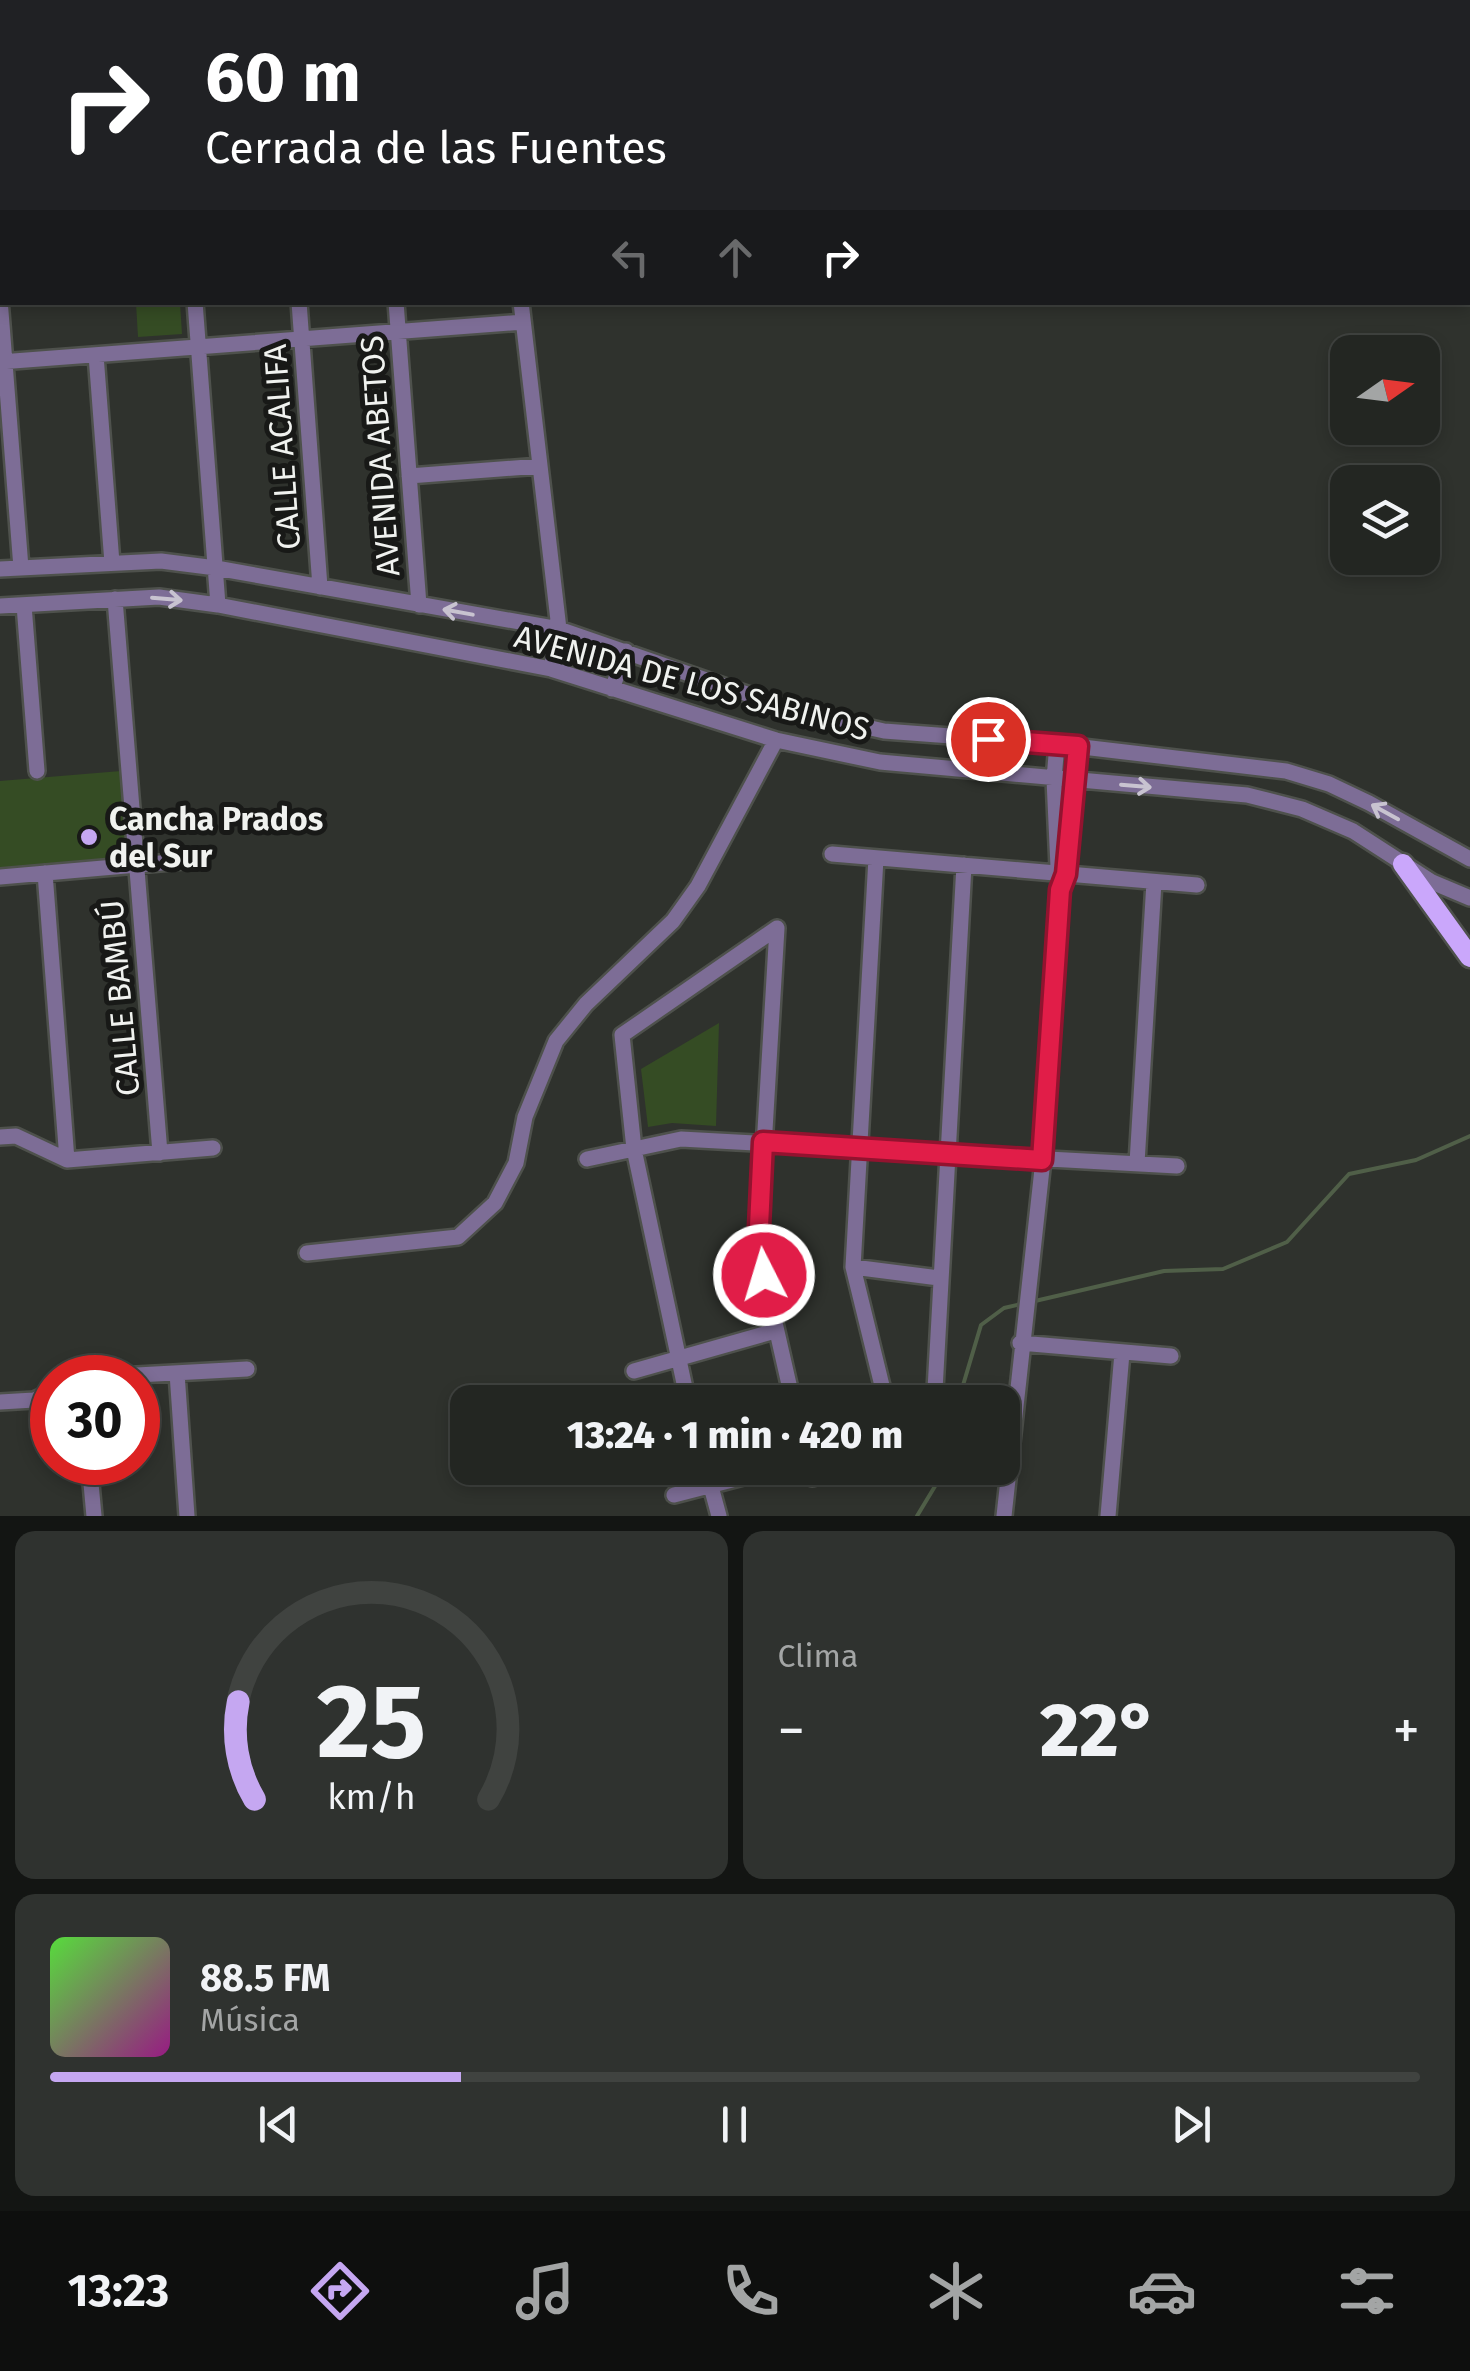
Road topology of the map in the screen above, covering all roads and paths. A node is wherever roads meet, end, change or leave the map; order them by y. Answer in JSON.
{"nodes":[{"id":1,"x":0,"y":305,"type":"edge"},
{"id":2,"x":195,"y":305,"type":"edge"},
{"id":3,"x":298,"y":305,"type":"edge"},
{"id":4,"x":396,"y":305,"type":"edge"},
{"id":5,"x":521,"y":305,"type":"edge"},
{"id":6,"x":523,"y":322,"type":"junction"},
{"id":7,"x":398,"y":332,"type":"junction"},
{"id":8,"x":301,"y":339,"type":"junction"},
{"id":9,"x":198,"y":347,"type":"junction"},
{"id":10,"x":96,"y":355,"type":"junction"},
{"id":11,"x":2,"y":362,"type":"edge"},
{"id":12,"x":540,"y":466,"type":"junction"},
{"id":13,"x":410,"y":476,"type":"junction"},
{"id":14,"x":112,"y":563,"type":"junction"},
{"id":15,"x":21,"y":568,"type":"junction"},
{"id":16,"x":216,"y":568,"type":"junction"},
{"id":17,"x":0,"y":569,"type":"edge"},
{"id":18,"x":320,"y":587,"type":"junction"},
{"id":19,"x":116,"y":599,"type":"junction"},
{"id":20,"x":24,"y":604,"type":"junction"},
{"id":21,"x":218,"y":605,"type":"junction"},
{"id":22,"x":419,"y":605,"type":"junction"},
{"id":23,"x":0,"y":606,"type":"edge"},
{"id":24,"x":559,"y":629,"type":"junction"},
{"id":25,"x":626,"y":650,"type":"junction"},
{"id":26,"x":552,"y":669,"type":"junction"},
{"id":27,"x":612,"y":689,"type":"junction"},
{"id":28,"x":776,"y":740,"type":"junction"},
{"id":29,"x":1057,"y":744,"type":"junction"},
{"id":30,"x":1078,"y":746,"type":"junction"},
{"id":31,"x":37,"y":771,"type":"dead end"},
{"id":32,"x":1054,"y":779,"type":"junction"},
{"id":33,"x":1075,"y":781,"type":"junction"},
{"id":34,"x":832,"y":854,"type":"dead end"},
{"id":35,"x":876,"y":858,"type":"junction"},
{"id":36,"x":1470,"y":859,"type":"edge"},
{"id":37,"x":183,"y":860,"type":"dead end"},
{"id":38,"x":1403,"y":864,"type":"junction"},
{"id":39,"x":137,"y":865,"type":"junction"},
{"id":40,"x":964,"y":866,"type":"junction"},
{"id":41,"x":45,"y":873,"type":"junction"},
{"id":42,"x":0,"y":877,"type":"edge"},
{"id":43,"x":1061,"y":879,"type":"junction"},
{"id":44,"x":1154,"y":882,"type":"junction"},
{"id":45,"x":1197,"y":886,"type":"dead end"},
{"id":46,"x":1470,"y":898,"type":"edge"},
{"id":47,"x":1470,"y":958,"type":"edge"},
{"id":48,"x":0,"y":1137,"type":"edge"},
{"id":49,"x":763,"y":1142,"type":"junction"},
{"id":50,"x":213,"y":1148,"type":"dead end"},
{"id":51,"x":862,"y":1148,"type":"junction"},
{"id":52,"x":634,"y":1149,"type":"junction"},
{"id":53,"x":160,"y":1153,"type":"junction"},
{"id":54,"x":946,"y":1154,"type":"junction"},
{"id":55,"x":587,"y":1159,"type":"dead end"},
{"id":56,"x":67,"y":1160,"type":"junction"},
{"id":57,"x":1042,"y":1160,"type":"junction"},
{"id":58,"x":1137,"y":1163,"type":"junction"},
{"id":59,"x":1177,"y":1166,"type":"dead end"},
{"id":60,"x":307,"y":1254,"type":"dead end"},
{"id":61,"x":854,"y":1267,"type":"junction"},
{"id":62,"x":940,"y":1278,"type":"junction"},
{"id":63,"x":775,"y":1331,"type":"junction"},
{"id":64,"x":1020,"y":1343,"type":"junction"},
{"id":65,"x":1122,"y":1353,"type":"junction"},
{"id":66,"x":1170,"y":1356,"type":"dead end"},
{"id":67,"x":677,"y":1359,"type":"junction"},
{"id":68,"x":247,"y":1369,"type":"dead end"},
{"id":69,"x":634,"y":1371,"type":"dead end"},
{"id":70,"x":177,"y":1372,"type":"junction"},
{"id":71,"x":160,"y":1373,"type":"edge"},
{"id":72,"x":684,"y":1385,"type":"edge"},
{"id":73,"x":789,"y":1385,"type":"edge"},
{"id":74,"x":882,"y":1385,"type":"edge"},
{"id":75,"x":935,"y":1385,"type":"edge"},
{"id":76,"x":30,"y":1400,"type":"edge"},
{"id":77,"x":0,"y":1402,"type":"edge"},
{"id":78,"x":92,"y":1485,"type":"edge"},
{"id":79,"x":707,"y":1485,"type":"edge"},
{"id":80,"x":710,"y":1485,"type":"edge"},
{"id":81,"x":674,"y":1495,"type":"dead end"},
{"id":82,"x":94,"y":1516,"type":"edge"},
{"id":83,"x":187,"y":1516,"type":"edge"},
{"id":84,"x":719,"y":1516,"type":"edge"},
{"id":85,"x":1004,"y":1516,"type":"edge"},
{"id":86,"x":1108,"y":1516,"type":"edge"}],
"edges":[{"from":1,"to":11,"type":"street"},
{"from":2,"to":9,"type":"street"},
{"from":3,"to":8,"type":"street","name":"CALLE ACALIFA"},
{"from":4,"to":7,"type":"street","name":"AVENIDA ABETOS"},
{"from":5,"to":6,"type":"street"},
{"from":6,"to":7,"type":"street"},
{"from":6,"to":12,"type":"street"},
{"from":7,"to":8,"type":"street"},
{"from":7,"to":13,"type":"street","name":"AVENIDA ABETOS"},
{"from":8,"to":9,"type":"street"},
{"from":8,"to":18,"type":"street","name":"CALLE ACALIFA"},
{"from":9,"to":10,"type":"street"},
{"from":9,"to":16,"type":"street"},
{"from":10,"to":11,"type":"street"},
{"from":10,"to":14,"type":"street"},
{"from":11,"to":15,"type":"street"},
{"from":12,"to":13,"type":"street"},
{"from":12,"to":24,"type":"street"},
{"from":13,"to":22,"type":"street","name":"AVENIDA ABETOS"},
{"from":14,"to":15,"type":"street","name":"AVENIDA DE LOS SABINOS"},
{"from":14,"to":16,"type":"street","name":"AVENIDA DE LOS SABINOS"},
{"from":15,"to":17,"type":"street","name":"AVENIDA DE LOS SABINOS"},
{"from":16,"to":18,"type":"street","name":"AVENIDA DE LOS SABINOS"},
{"from":16,"to":21,"type":"street"},
{"from":18,"to":22,"type":"street","name":"AVENIDA DE LOS SABINOS"},
{"from":19,"to":20,"type":"street","name":"AVENIDA DE LOS SABINOS"},
{"from":19,"to":21,"type":"street","name":"AVENIDA DE LOS SABINOS","one_way":true},
{"from":19,"to":39,"type":"street","name":"CALLE BAMBÚ"},
{"from":20,"to":23,"type":"street","name":"AVENIDA DE LOS SABINOS"},
{"from":20,"to":31,"type":"street"},
{"from":21,"to":26,"type":"street","name":"AVENIDA DE LOS SABINOS"},
{"from":24,"to":22,"type":"street","name":"AVENIDA DE LOS SABINOS","one_way":true},
{"from":24,"to":25,"type":"street","name":"AVENIDA DE LOS SABINOS"},
{"from":24,"to":26,"type":"street"},
{"from":25,"to":27,"type":"street"},
{"from":25,"to":29,"type":"street","name":"AVENIDA DE LOS SABINOS"},
{"from":26,"to":27,"type":"street","name":"AVENIDA DE LOS SABINOS"},
{"from":27,"to":28,"type":"street","name":"AVENIDA DE LOS SABINOS"},
{"from":28,"to":32,"type":"street","name":"AVENIDA DE LOS SABINOS"},
{"from":28,"to":60,"type":"street"},
{"from":29,"to":30,"type":"street","name":"AVENIDA DE LOS SABINOS"},
{"from":29,"to":32,"type":"street"},
{"from":30,"to":33,"type":"street"},
{"from":36,"to":30,"type":"street","name":"AVENIDA DE LOS SABINOS","one_way":true},
{"from":32,"to":33,"type":"street","name":"AVENIDA DE LOS SABINOS"},
{"from":32,"to":43,"type":"street"},
{"from":33,"to":38,"type":"street","name":"AVENIDA DE LOS SABINOS","one_way":true},
{"from":33,"to":43,"type":"street"},
{"from":34,"to":35,"type":"street"},
{"from":35,"to":40,"type":"street"},
{"from":35,"to":51,"type":"street"},
{"from":37,"to":39,"type":"street"},
{"from":38,"to":46,"type":"street","name":"AVENIDA DE LOS SABINOS"},
{"from":38,"to":47,"type":"main road"},
{"from":39,"to":41,"type":"street"},
{"from":39,"to":53,"type":"street","name":"CALLE BAMBÚ"},
{"from":40,"to":43,"type":"street"},
{"from":40,"to":54,"type":"street"},
{"from":41,"to":42,"type":"street"},
{"from":41,"to":56,"type":"street"},
{"from":43,"to":44,"type":"street"},
{"from":43,"to":57,"type":"street"},
{"from":44,"to":45,"type":"street"},
{"from":44,"to":58,"type":"street"},
{"from":48,"to":56,"type":"street"},
{"from":49,"to":51,"type":"street"},
{"from":49,"to":52,"type":"street"},
{"from":49,"to":52,"type":"street"},
{"from":49,"to":63,"type":"street"},
{"from":50,"to":53,"type":"street"},
{"from":51,"to":54,"type":"street"},
{"from":51,"to":61,"type":"street"},
{"from":52,"to":55,"type":"street"},
{"from":52,"to":67,"type":"street"},
{"from":53,"to":56,"type":"street"},
{"from":54,"to":57,"type":"street"},
{"from":54,"to":62,"type":"street"},
{"from":57,"to":58,"type":"street"},
{"from":57,"to":64,"type":"street"},
{"from":58,"to":59,"type":"street"},
{"from":61,"to":62,"type":"street"},
{"from":61,"to":74,"type":"street"},
{"from":62,"to":75,"type":"street"},
{"from":63,"to":67,"type":"street"},
{"from":63,"to":73,"type":"street"},
{"from":64,"to":65,"type":"street"},
{"from":64,"to":85,"type":"street"},
{"from":65,"to":66,"type":"street"},
{"from":65,"to":86,"type":"street"},
{"from":67,"to":69,"type":"street"},
{"from":67,"to":72,"type":"street"},
{"from":68,"to":70,"type":"street"},
{"from":70,"to":71,"type":"street"},
{"from":70,"to":83,"type":"street"},
{"from":76,"to":77,"type":"street"},
{"from":78,"to":82,"type":"street"},
{"from":79,"to":81,"type":"street"},
{"from":80,"to":84,"type":"street"}]}
